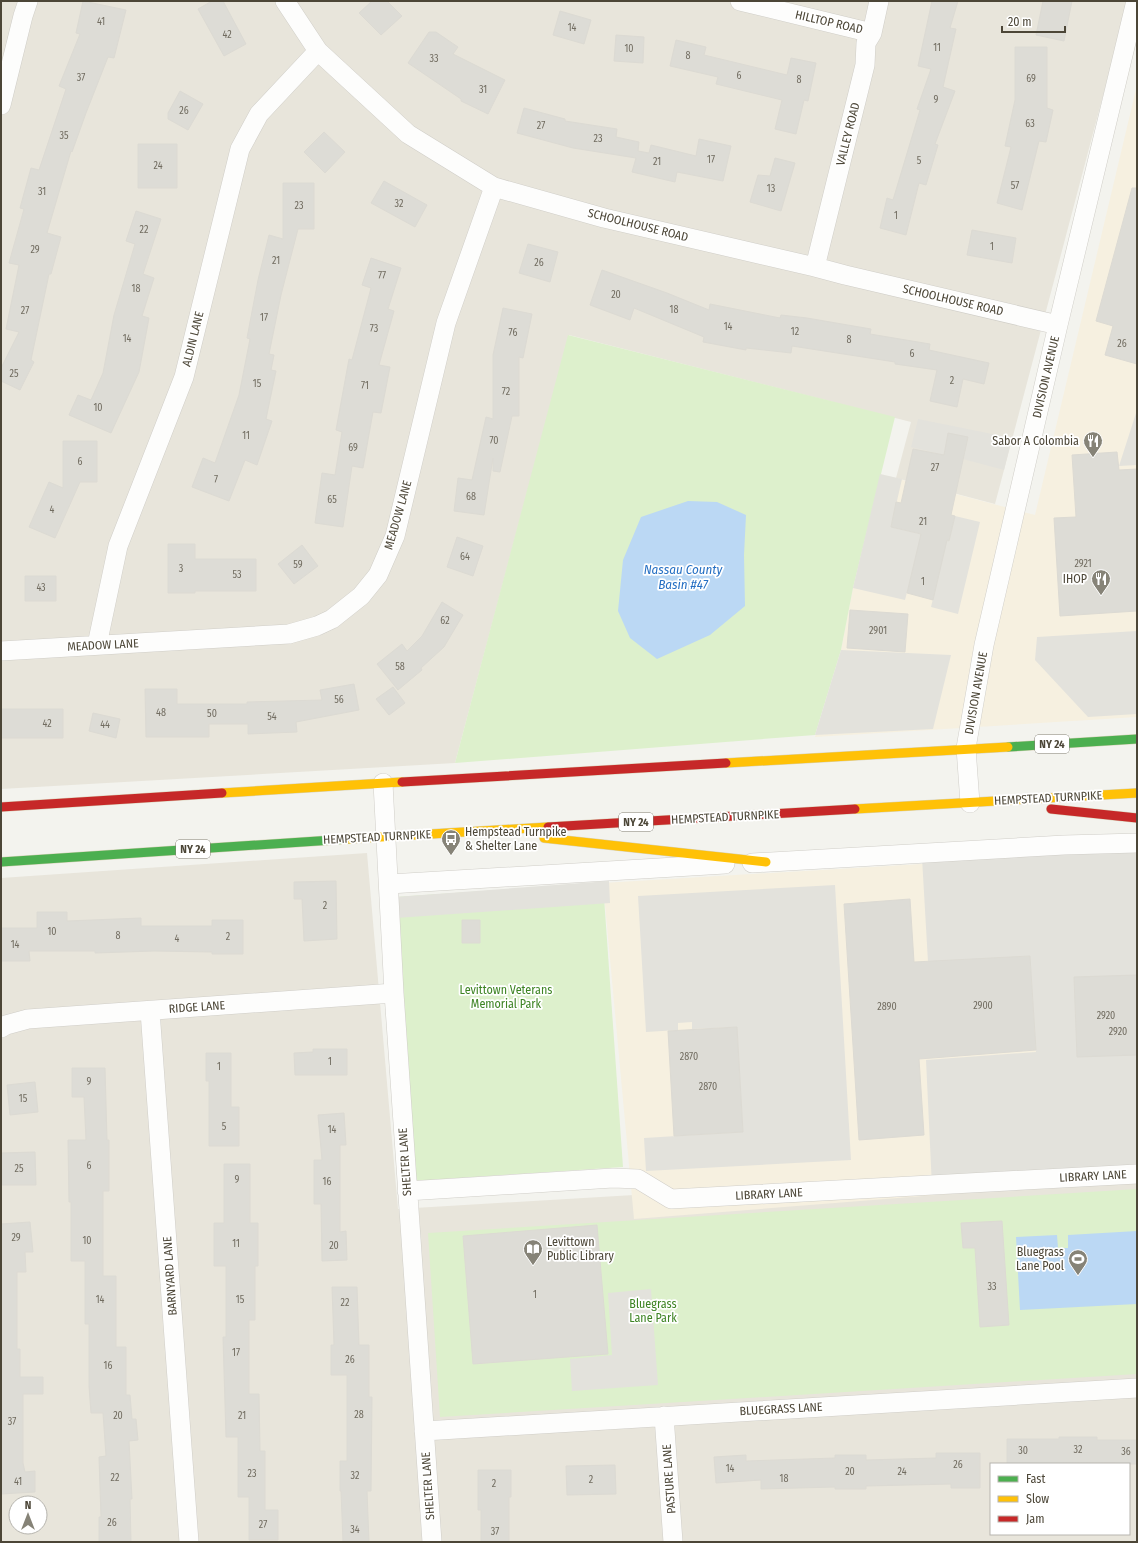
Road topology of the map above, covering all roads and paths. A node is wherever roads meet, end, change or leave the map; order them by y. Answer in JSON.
{"nodes":[{"id":1,"x":28,"y":1,"type":"edge"},
{"id":2,"x":285,"y":1,"type":"edge"},
{"id":3,"x":740,"y":1,"type":"edge"},
{"id":4,"x":879,"y":1,"type":"edge"},
{"id":5,"x":1136,"y":1,"type":"edge"},
{"id":6,"x":872,"y":33,"type":"junction"},
{"id":7,"x":318,"y":51,"type":"junction"},
{"id":8,"x":1,"y":105,"type":"edge"},
{"id":9,"x":494,"y":187,"type":"junction"},
{"id":10,"x":815,"y":266,"type":"junction"},
{"id":11,"x":1058,"y":325,"type":"junction"},
{"id":12,"x":97,"y":645,"type":"junction"},
{"id":13,"x":1,"y":651,"type":"edge"},
{"id":14,"x":1137,"y":739,"type":"edge"},
{"id":15,"x":966,"y":748,"type":"junction"},
{"id":16,"x":383,"y":783,"type":"junction"},
{"id":17,"x":1137,"y":793,"type":"edge"},
{"id":18,"x":978,"y":802,"type":"junction"},
{"id":19,"x":1,"y":807,"type":"edge"},
{"id":20,"x":1137,"y":818,"type":"edge"},
{"id":21,"x":481,"y":831,"type":"junction"},
{"id":22,"x":386,"y":836,"type":"junction"},
{"id":23,"x":1137,"y":843,"type":"edge"},
{"id":24,"x":1,"y":862,"type":"edge"},
{"id":25,"x":766,"y":862,"type":"junction"},
{"id":26,"x":389,"y":884,"type":"junction"},
{"id":27,"x":394,"y":993,"type":"junction"},
{"id":28,"x":150,"y":1010,"type":"junction"},
{"id":29,"x":1,"y":1028,"type":"edge"},
{"id":30,"x":1137,"y":1174,"type":"edge"},
{"id":31,"x":407,"y":1191,"type":"junction"},
{"id":32,"x":1137,"y":1388,"type":"edge"},
{"id":33,"x":664,"y":1416,"type":"junction"},
{"id":34,"x":424,"y":1431,"type":"junction"},
{"id":35,"x":189,"y":1542,"type":"edge"},
{"id":36,"x":432,"y":1542,"type":"edge"},
{"id":37,"x":673,"y":1542,"type":"edge"}],
"edges":[{"from":1,"to":8,"type":"street"},
{"from":2,"to":7,"type":"street","name":"SCHOOLHOUSE ROAD"},
{"from":3,"to":6,"type":"street","name":"HILLTOP ROAD"},
{"from":4,"to":6,"type":"street","name":"VALLEY ROAD"},
{"from":5,"to":11,"type":"street","name":"DIVISION AVENUE"},
{"from":6,"to":10,"type":"street","name":"VALLEY ROAD"},
{"from":7,"to":9,"type":"street","name":"SCHOOLHOUSE ROAD"},
{"from":7,"to":12,"type":"street","name":"ALDIN LANE"},
{"from":9,"to":10,"type":"street","name":"SCHOOLHOUSE ROAD"},
{"from":9,"to":12,"type":"street","name":"MEADOW LANE"},
{"from":10,"to":11,"type":"street","name":"SCHOOLHOUSE ROAD"},
{"from":11,"to":15,"type":"street","name":"DIVISION AVENUE"},
{"from":12,"to":13,"type":"street","name":"MEADOW LANE"},
{"from":14,"to":15,"type":"main road","number":"NY 24"},
{"from":15,"to":16,"type":"main road","number":"NY 24"},
{"from":15,"to":18,"type":"street","name":"DIVISION AVENUE"},
{"from":16,"to":19,"type":"main road","number":"NY 24"},
{"from":16,"to":22,"type":"street","name":"SHELTER LANE"},
{"from":17,"to":18,"type":"main road","name":"HEMPSTEAD TURNPIKE","number":"NY 24"},
{"from":18,"to":20,"type":"main road"},
{"from":18,"to":21,"type":"main road","name":"HEMPSTEAD TURNPIKE","number":"NY 24"},
{"from":21,"to":22,"type":"main road","name":"HEMPSTEAD TURNPIKE","number":"NY 24"},
{"from":21,"to":25,"type":"main road"},
{"from":22,"to":24,"type":"main road","name":"HEMPSTEAD TURNPIKE","number":"NY 24"},
{"from":22,"to":26,"type":"street","name":"SHELTER LANE"},
{"from":23,"to":25,"type":"street"},
{"from":25,"to":26,"type":"street"},
{"from":26,"to":27,"type":"street","name":"SHELTER LANE"},
{"from":27,"to":28,"type":"street","name":"RIDGE LANE"},
{"from":27,"to":31,"type":"street","name":"SHELTER LANE"},
{"from":28,"to":29,"type":"street","name":"RIDGE LANE"},
{"from":28,"to":35,"type":"street","name":"BARNYARD LANE"},
{"from":30,"to":31,"type":"street","name":"LIBRARY LANE"},
{"from":31,"to":34,"type":"street","name":"SHELTER LANE"},
{"from":32,"to":33,"type":"street","name":"BLUEGRASS LANE"},
{"from":33,"to":34,"type":"street","name":"BLUEGRASS LANE"},
{"from":33,"to":37,"type":"street","name":"PASTURE LANE"},
{"from":34,"to":36,"type":"street","name":"SHELTER LANE"}]}
